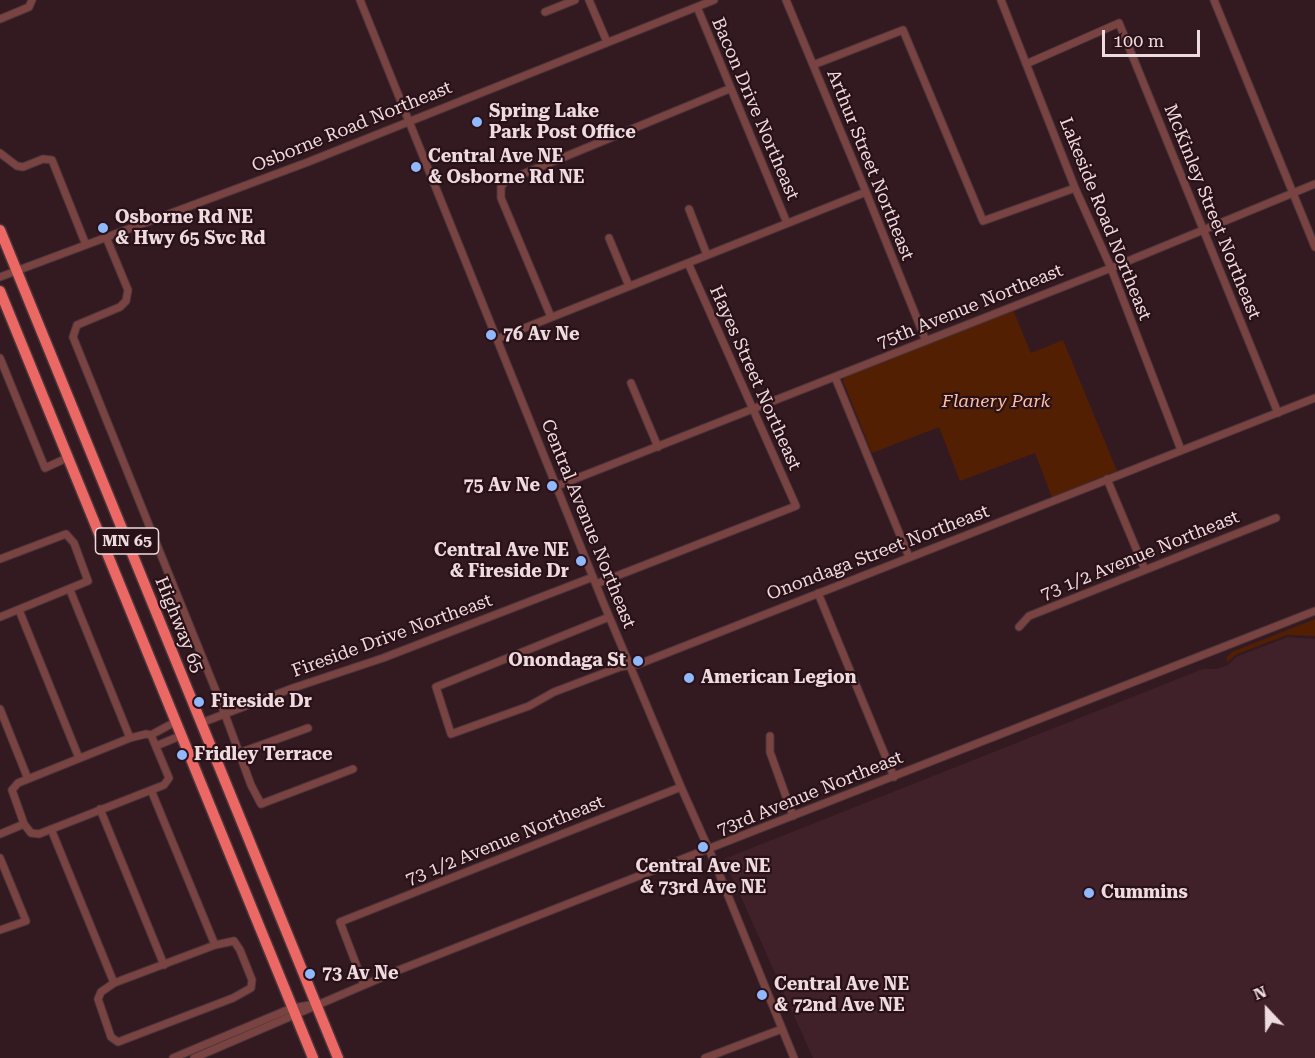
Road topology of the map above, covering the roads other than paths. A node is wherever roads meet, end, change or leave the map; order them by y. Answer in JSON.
{"nodes":[{"id":1,"x":32,"y":0,"type":"edge"},
{"id":2,"x":361,"y":0,"type":"edge"},
{"id":3,"x":575,"y":0,"type":"edge"},
{"id":4,"x":589,"y":0,"type":"edge"},
{"id":5,"x":714,"y":0,"type":"edge"},
{"id":6,"x":786,"y":0,"type":"edge"},
{"id":7,"x":1001,"y":0,"type":"edge"},
{"id":8,"x":1214,"y":0,"type":"edge"},
{"id":9,"x":697,"y":7,"type":"junction"},
{"id":10,"x":545,"y":12,"type":"dead end"},
{"id":11,"x":0,"y":19,"type":"edge"},
{"id":12,"x":607,"y":42,"type":"junction"},
{"id":13,"x":813,"y":64,"type":"junction"},
{"id":14,"x":1026,"y":64,"type":"junction"},
{"id":15,"x":729,"y":89,"type":"junction"},
{"id":16,"x":409,"y":121,"type":"junction"},
{"id":17,"x":0,"y":153,"type":"edge"},
{"id":18,"x":1315,"y":184,"type":"edge"},
{"id":19,"x":1075,"y":188,"type":"junction"},
{"id":20,"x":866,"y":192,"type":"junction"},
{"id":21,"x":1293,"y":194,"type":"junction"},
{"id":22,"x":689,"y":209,"type":"dead end"},
{"id":23,"x":787,"y":223,"type":"junction"},
{"id":24,"x":0,"y":230,"type":"edge"},
{"id":25,"x":1204,"y":231,"type":"junction"},
{"id":26,"x":106,"y":237,"type":"junction"},
{"id":27,"x":609,"y":238,"type":"dead end"},
{"id":28,"x":86,"y":245,"type":"junction"},
{"id":29,"x":1315,"y":247,"type":"edge"},
{"id":30,"x":707,"y":255,"type":"junction"},
{"id":31,"x":688,"y":262,"type":"junction"},
{"id":32,"x":1111,"y":268,"type":"junction"},
{"id":33,"x":16,"y":271,"type":"junction"},
{"id":34,"x":0,"y":277,"type":"edge"},
{"id":35,"x":629,"y":286,"type":"junction"},
{"id":36,"x":0,"y":291,"type":"edge"},
{"id":37,"x":551,"y":317,"type":"junction"},
{"id":38,"x":497,"y":339,"type":"junction"},
{"id":39,"x":926,"y":341,"type":"junction"},
{"id":40,"x":0,"y":358,"type":"edge"},
{"id":41,"x":835,"y":377,"type":"junction"},
{"id":42,"x":631,"y":383,"type":"dead end"},
{"id":43,"x":1315,"y":398,"type":"edge"},
{"id":44,"x":753,"y":410,"type":"junction"},
{"id":45,"x":1278,"y":413,"type":"junction"},
{"id":46,"x":658,"y":447,"type":"junction"},
{"id":47,"x":1182,"y":450,"type":"junction"},
{"id":48,"x":67,"y":458,"type":"junction"},
{"id":49,"x":1107,"y":479,"type":"junction"},
{"id":50,"x":557,"y":486,"type":"junction"},
{"id":51,"x":796,"y":506,"type":"joint"},
{"id":52,"x":1276,"y":518,"type":"dead end"},
{"id":53,"x":909,"y":557,"type":"junction"},
{"id":54,"x":0,"y":559,"type":"edge"},
{"id":55,"x":1145,"y":570,"type":"junction"},
{"id":56,"x":594,"y":580,"type":"junction"},
{"id":57,"x":70,"y":590,"type":"junction"},
{"id":58,"x":818,"y":592,"type":"junction"},
{"id":59,"x":19,"y":610,"type":"junction"},
{"id":60,"x":1315,"y":611,"type":"edge"},
{"id":61,"x":609,"y":616,"type":"junction"},
{"id":62,"x":0,"y":617,"type":"edge"},
{"id":63,"x":1019,"y":627,"type":"dead end"},
{"id":64,"x":630,"y":665,"type":"junction"},
{"id":65,"x":0,"y":709,"type":"edge"},
{"id":66,"x":225,"y":713,"type":"junction"},
{"id":67,"x":175,"y":722,"type":"junction"},
{"id":68,"x":201,"y":723,"type":"junction"},
{"id":69,"x":308,"y":728,"type":"dead end"},
{"id":70,"x":151,"y":735,"type":"junction"},
{"id":71,"x":180,"y":736,"type":"junction"},
{"id":72,"x":770,"y":736,"type":"dead end"},
{"id":73,"x":130,"y":738,"type":"junction"},
{"id":74,"x":156,"y":746,"type":"junction"},
{"id":75,"x":238,"y":753,"type":"junction"},
{"id":76,"x":79,"y":758,"type":"junction"},
{"id":77,"x":353,"y":769,"type":"dead end"},
{"id":78,"x":894,"y":777,"type":"junction"},
{"id":79,"x":28,"y":779,"type":"junction"},
{"id":80,"x":681,"y":787,"type":"junction"},
{"id":81,"x":151,"y":790,"type":"junction"},
{"id":82,"x":100,"y":809,"type":"junction"},
{"id":83,"x":793,"y":816,"type":"junction"},
{"id":84,"x":24,"y":824,"type":"junction"},
{"id":85,"x":51,"y":830,"type":"junction"},
{"id":86,"x":0,"y":834,"type":"edge"},
{"id":87,"x":709,"y":850,"type":"junction"},
{"id":88,"x":0,"y":858,"type":"edge"},
{"id":89,"x":0,"y":930,"type":"edge"},
{"id":90,"x":215,"y":945,"type":"junction"},
{"id":91,"x":164,"y":965,"type":"junction"},
{"id":92,"x":114,"y":983,"type":"junction"},
{"id":93,"x":364,"y":985,"type":"junction"},
{"id":94,"x":316,"y":1005,"type":"junction"},
{"id":95,"x":294,"y":1012,"type":"junction"},
{"id":96,"x":782,"y":1029,"type":"junction"},
{"id":97,"x":205,"y":1044,"type":"junction"},
{"id":98,"x":210,"y":1055,"type":"edge"},
{"id":99,"x":173,"y":1058,"type":"edge"},
{"id":100,"x":194,"y":1058,"type":"edge"},
{"id":101,"x":313,"y":1058,"type":"edge"},
{"id":102,"x":338,"y":1058,"type":"edge"},
{"id":103,"x":705,"y":1058,"type":"edge"},
{"id":104,"x":794,"y":1058,"type":"edge"}],
"edges":[{"from":1,"to":11,"type":"street"},
{"from":2,"to":16,"type":"street","name":"Central Avenue Northeast"},
{"from":3,"to":10,"type":"street"},
{"from":4,"to":12,"type":"street"},
{"from":5,"to":9,"type":"street","name":"Osborne Road Northeast"},
{"from":6,"to":13,"type":"street","name":"Arthur Street Northeast"},
{"from":7,"to":14,"type":"street","name":"Lakeside Road Northeast"},
{"from":8,"to":21,"type":"street"},
{"from":9,"to":12,"type":"street","name":"Osborne Road Northeast"},
{"from":9,"to":15,"type":"street","name":"Bacon Drive Northeast"},
{"from":12,"to":16,"type":"street","name":"Osborne Road Northeast"},
{"from":13,"to":19,"type":"street"},
{"from":13,"to":20,"type":"street","name":"Arthur Street Northeast"},
{"from":14,"to":19,"type":"street","name":"Lakeside Road Northeast"},
{"from":14,"to":25,"type":"street","name":"McKinley Street Northeast"},
{"from":15,"to":23,"type":"street","name":"Bacon Drive Northeast"},
{"from":15,"to":37,"type":"street"},
{"from":16,"to":26,"type":"street","name":"Osborne Road Northeast"},
{"from":16,"to":38,"type":"street","name":"Central Avenue Northeast"},
{"from":17,"to":28,"type":"street"},
{"from":18,"to":21,"type":"street","name":"75th Avenue Northeast"},
{"from":19,"to":32,"type":"street","name":"Lakeside Road Northeast"},
{"from":20,"to":23,"type":"street"},
{"from":20,"to":39,"type":"street","name":"Arthur Street Northeast"},
{"from":21,"to":25,"type":"street","name":"75th Avenue Northeast"},
{"from":21,"to":29,"type":"street"},
{"from":22,"to":30,"type":"street"},
{"from":23,"to":30,"type":"street"},
{"from":24,"to":33,"type":"highway","number":"MN 65"},
{"from":25,"to":32,"type":"street","name":"75th Avenue Northeast"},
{"from":25,"to":45,"type":"street","name":"McKinley Street Northeast"},
{"from":26,"to":28,"type":"street","name":"Osborne Road Northeast"},
{"from":26,"to":66,"type":"street"},
{"from":27,"to":35,"type":"street"},
{"from":28,"to":33,"type":"street","name":"Osborne Road Northeast"},
{"from":30,"to":31,"type":"street"},
{"from":31,"to":35,"type":"street"},
{"from":31,"to":44,"type":"street","name":"Hayes Street Northeast"},
{"from":32,"to":39,"type":"street","name":"75th Avenue Northeast"},
{"from":32,"to":47,"type":"street","name":"Lakeside Road Northeast"},
{"from":33,"to":34,"type":"street","name":"Osborne Road Northeast"},
{"from":33,"to":68,"type":"highway","name":"Highway 65","number":"MN 65"},
{"from":35,"to":37,"type":"street"},
{"from":36,"to":48,"type":"highway","number":"MN 65"},
{"from":37,"to":38,"type":"street"},
{"from":38,"to":50,"type":"street","name":"Central Avenue Northeast"},
{"from":39,"to":41,"type":"street","name":"75th Avenue Northeast"},
{"from":40,"to":48,"type":"street"},
{"from":41,"to":44,"type":"street","name":"75th Avenue Northeast"},
{"from":41,"to":53,"type":"street"},
{"from":42,"to":46,"type":"street"},
{"from":43,"to":45,"type":"street","name":"Onondaga Street Northeast"},
{"from":44,"to":46,"type":"street","name":"75th Avenue Northeast"},
{"from":44,"to":51,"type":"street","name":"Hayes Street Northeast"},
{"from":45,"to":47,"type":"street","name":"Onondaga Street Northeast"},
{"from":46,"to":50,"type":"street","name":"75th Avenue Northeast"},
{"from":47,"to":49,"type":"street","name":"Onondaga Street Northeast"},
{"from":48,"to":67,"type":"highway","number":"MN 65"},
{"from":49,"to":53,"type":"street","name":"Onondaga Street Northeast"},
{"from":49,"to":55,"type":"street"},
{"from":50,"to":56,"type":"street","name":"Central Avenue Northeast"},
{"from":51,"to":56,"type":"street","name":"Fireside Drive Northeast"},
{"from":52,"to":55,"type":"street","name":"73 1/2 Avenue Northeast"},
{"from":53,"to":58,"type":"street","name":"Onondaga Street Northeast"},
{"from":54,"to":57,"type":"street"},
{"from":55,"to":63,"type":"street","name":"73 1/2 Avenue Northeast"},
{"from":56,"to":61,"type":"street","name":"Central Avenue Northeast"},
{"from":56,"to":66,"type":"street","name":"Fireside Drive Northeast"},
{"from":57,"to":59,"type":"street"},
{"from":57,"to":73,"type":"street"},
{"from":58,"to":64,"type":"street","name":"Onondaga Street Northeast"},
{"from":58,"to":78,"type":"street"},
{"from":59,"to":62,"type":"street"},
{"from":59,"to":76,"type":"street"},
{"from":60,"to":78,"type":"street","name":"73rd Avenue Northeast"},
{"from":61,"to":64,"type":"street","name":"Central Avenue Northeast"},
{"from":61,"to":64,"type":"street","name":"Onondaga Street Northeast"},
{"from":64,"to":80,"type":"street","name":"Central Avenue Northeast"},
{"from":65,"to":79,"type":"street"},
{"from":66,"to":68,"type":"street","name":"Fireside Drive Northeast"},
{"from":66,"to":75,"type":"street"},
{"from":67,"to":70,"type":"street"},
{"from":67,"to":71,"type":"highway","number":"MN 65"},
{"from":68,"to":94,"type":"highway","name":"Highway 65","number":"MN 65"},
{"from":69,"to":75,"type":"street"},
{"from":70,"to":73,"type":"street"},
{"from":70,"to":74,"type":"street"},
{"from":71,"to":74,"type":"street"},
{"from":71,"to":95,"type":"highway","number":"MN 65"},
{"from":72,"to":83,"type":"street"},
{"from":73,"to":76,"type":"street"},
{"from":74,"to":81,"type":"street"},
{"from":75,"to":77,"type":"street"},
{"from":76,"to":79,"type":"street"},
{"from":78,"to":83,"type":"street","name":"73rd Avenue Northeast"},
{"from":79,"to":84,"type":"street"},
{"from":80,"to":87,"type":"street","name":"Central Avenue Northeast"},
{"from":80,"to":93,"type":"street","name":"73 1/2 Avenue Northeast"},
{"from":81,"to":82,"type":"street"},
{"from":81,"to":90,"type":"street"},
{"from":82,"to":85,"type":"street"},
{"from":82,"to":91,"type":"street"},
{"from":83,"to":87,"type":"street","name":"73rd Avenue Northeast"},
{"from":84,"to":85,"type":"street"},
{"from":84,"to":86,"type":"street"},
{"from":85,"to":92,"type":"street"},
{"from":87,"to":93,"type":"street","name":"73rd Avenue Northeast"},
{"from":87,"to":96,"type":"street","name":"Central Avenue Northeast"},
{"from":88,"to":89,"type":"street"},
{"from":90,"to":91,"type":"street"},
{"from":90,"to":92,"type":"street"},
{"from":91,"to":92,"type":"street"},
{"from":93,"to":94,"type":"street","name":"73rd Avenue Northeast"},
{"from":94,"to":95,"type":"street","name":"73rd Avenue Northeast"},
{"from":94,"to":102,"type":"highway","name":"Highway 65","number":"MN 65"},
{"from":95,"to":97,"type":"street","name":"73rd Avenue Northeast"},
{"from":95,"to":98,"type":"street","name":"73rd Avenue Northeast"},
{"from":95,"to":101,"type":"highway","number":"MN 65"},
{"from":96,"to":103,"type":"street"},
{"from":96,"to":104,"type":"street","name":"Central Avenue Northeast"},
{"from":97,"to":98,"type":"street"},
{"from":97,"to":99,"type":"street","name":"73rd Avenue Northeast"},
{"from":98,"to":100,"type":"street","name":"73rd Avenue Northeast"}]}
